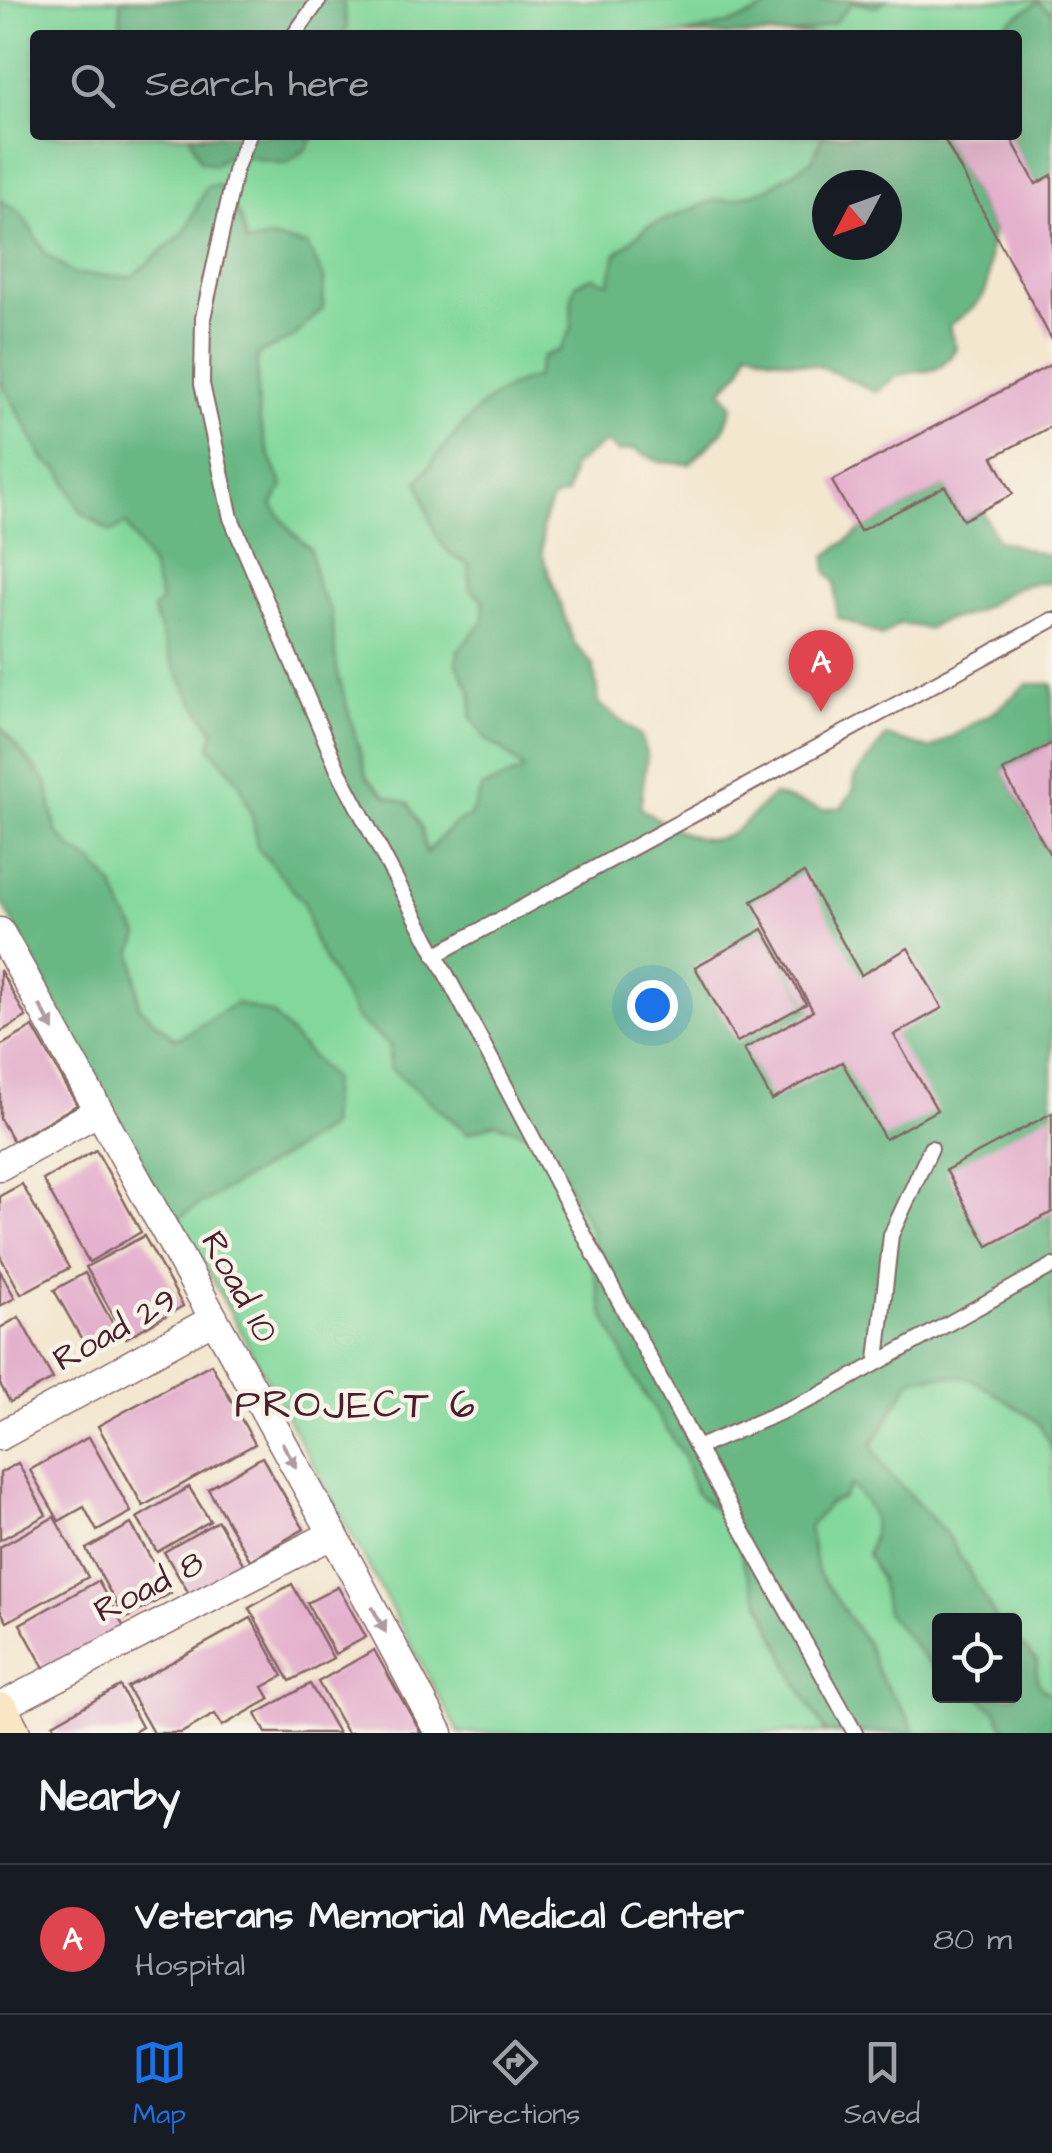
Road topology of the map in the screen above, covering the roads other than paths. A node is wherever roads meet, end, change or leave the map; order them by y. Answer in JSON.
{"nodes":[{"id":1,"x":318,"y":0,"type":"edge"},
{"id":2,"x":297,"y":30,"type":"edge"},
{"id":3,"x":247,"y":140,"type":"edge"},
{"id":4,"x":1052,"y":620,"type":"edge"},
{"id":5,"x":0,"y":932,"type":"edge"},
{"id":6,"x":435,"y":955,"type":"junction"},
{"id":7,"x":99,"y":1111,"type":"junction"},
{"id":8,"x":930,"y":1148,"type":"dead end"},
{"id":9,"x":0,"y":1166,"type":"edge"},
{"id":10,"x":1052,"y":1266,"type":"edge"},
{"id":11,"x":214,"y":1319,"type":"junction"},
{"id":12,"x":877,"y":1360,"type":"junction"},
{"id":13,"x":0,"y":1436,"type":"edge"},
{"id":14,"x":697,"y":1448,"type":"junction"},
{"id":15,"x":333,"y":1534,"type":"junction"},
{"id":16,"x":0,"y":1710,"type":"edge"},
{"id":17,"x":11,"y":1733,"type":"edge"},
{"id":18,"x":439,"y":1733,"type":"edge"},
{"id":19,"x":855,"y":1733,"type":"edge"}],
"edges":[{"from":1,"to":2,"type":"lane"},
{"from":3,"to":6,"type":"lane"},
{"from":4,"to":6,"type":"lane"},
{"from":5,"to":7,"type":"street","name":"Road 10","one_way":true},
{"from":6,"to":14,"type":"lane"},
{"from":7,"to":9,"type":"street"},
{"from":7,"to":11,"type":"street","name":"Road 10"},
{"from":8,"to":12,"type":"lane"},
{"from":10,"to":12,"type":"lane"},
{"from":11,"to":13,"type":"street","name":"Road 29"},
{"from":11,"to":15,"type":"street","name":"Road 10","one_way":true},
{"from":12,"to":14,"type":"lane"},
{"from":14,"to":19,"type":"lane"},
{"from":15,"to":16,"type":"street","name":"Road 8"},
{"from":15,"to":18,"type":"street","name":"Road 10","one_way":true},
{"from":16,"to":17,"type":"main road"}]}
